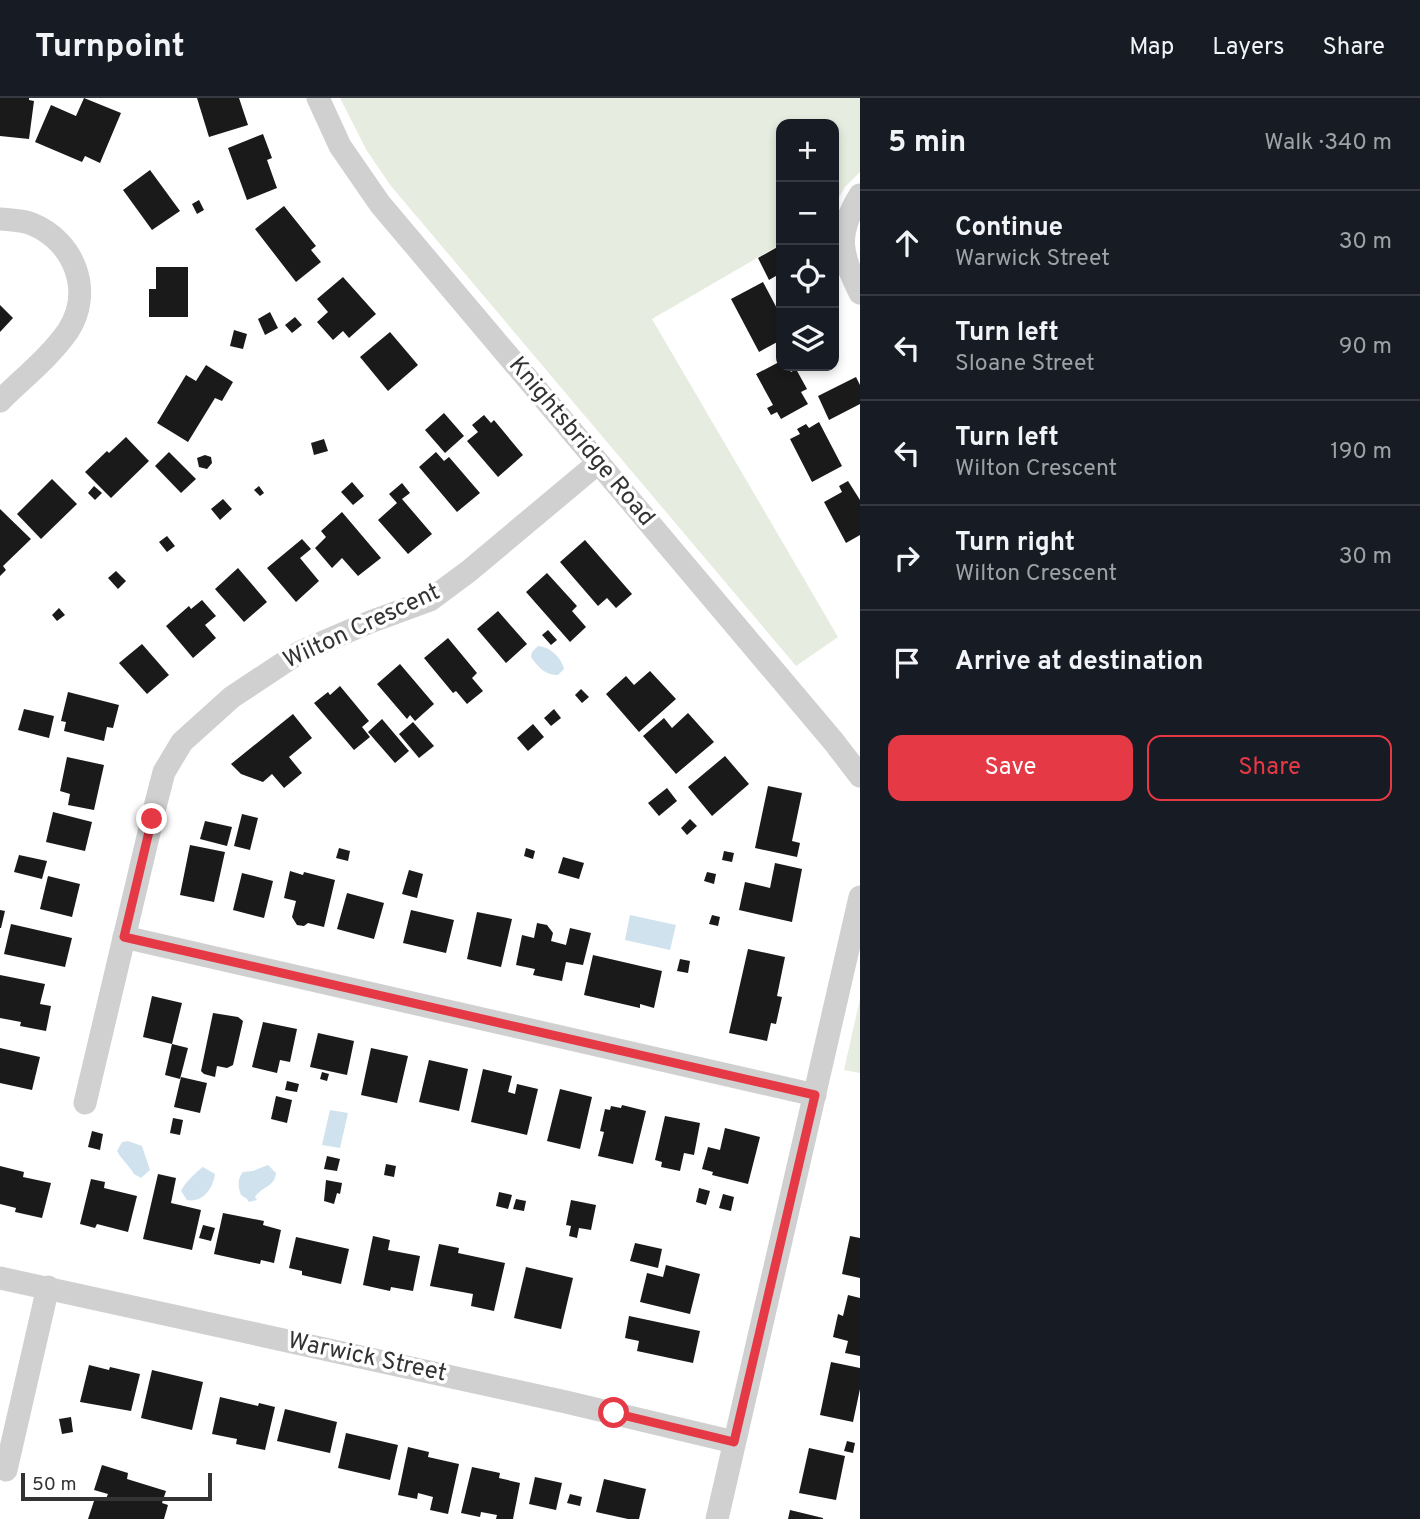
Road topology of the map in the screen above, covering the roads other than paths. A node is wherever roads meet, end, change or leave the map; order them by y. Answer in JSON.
{"nodes":[{"id":1,"x":318,"y":98,"type":"edge"},
{"id":2,"x":860,"y":195,"type":"edge"},
{"id":3,"x":0,"y":219,"type":"edge"},
{"id":4,"x":860,"y":293,"type":"edge"},
{"id":5,"x":0,"y":401,"type":"edge"},
{"id":6,"x":598,"y":463,"type":"junction"},
{"id":7,"x":860,"y":776,"type":"edge"},
{"id":8,"x":860,"y":897,"type":"edge"},
{"id":9,"x":124,"y":937,"type":"junction"},
{"id":10,"x":815,"y":1095,"type":"junction"},
{"id":11,"x":85,"y":1102,"type":"dead end"},
{"id":12,"x":0,"y":1278,"type":"edge"},
{"id":13,"x":48,"y":1287,"type":"junction"},
{"id":14,"x":734,"y":1442,"type":"junction"},
{"id":15,"x":6,"y":1470,"type":"dead end"},
{"id":16,"x":717,"y":1519,"type":"edge"}],
"edges":[{"from":1,"to":6,"type":"street","name":"Knightsbridge Road"},
{"from":2,"to":4,"type":"street"},
{"from":3,"to":5,"type":"street"},
{"from":6,"to":7,"type":"street","name":"Knightsbridge Road"},
{"from":6,"to":9,"type":"street","name":"Wilton Crescent"},
{"from":8,"to":10,"type":"street"},
{"from":9,"to":10,"type":"street"},
{"from":9,"to":11,"type":"street","name":"Wilton Crescent"},
{"from":10,"to":14,"type":"street"},
{"from":12,"to":13,"type":"street","name":"Warwick Street"},
{"from":13,"to":14,"type":"street","name":"Warwick Street"},
{"from":13,"to":15,"type":"street"},
{"from":14,"to":16,"type":"street"}]}
